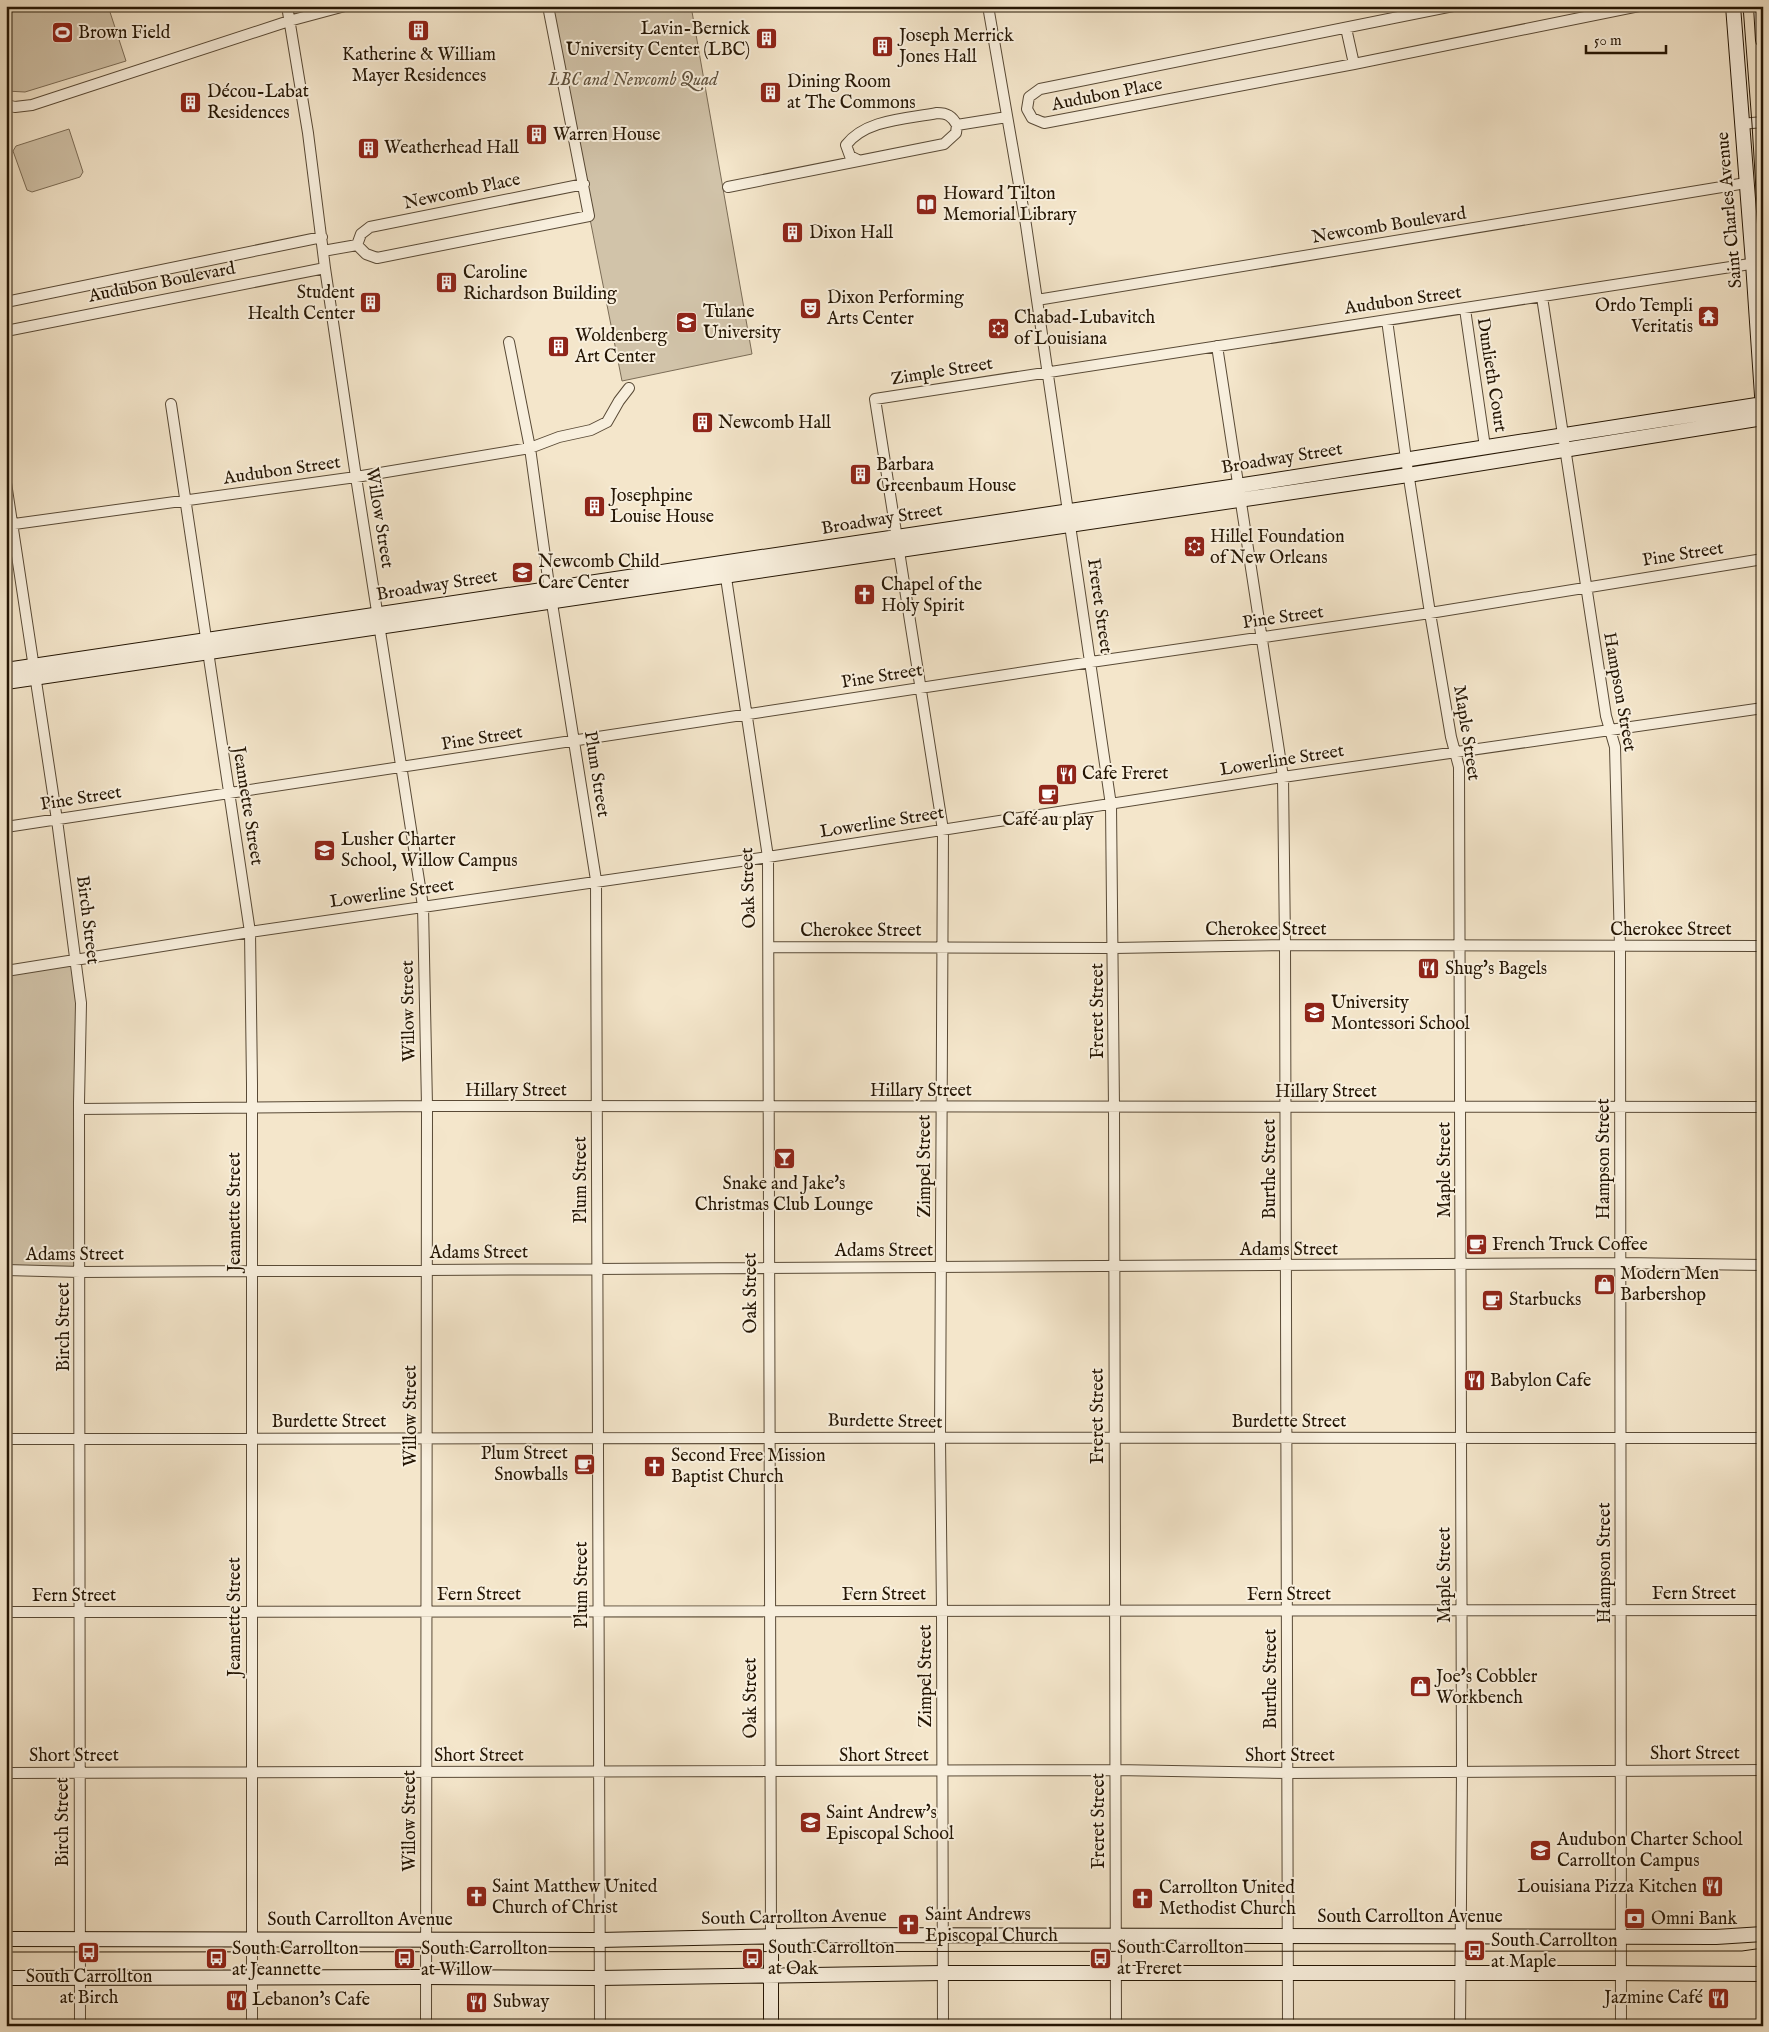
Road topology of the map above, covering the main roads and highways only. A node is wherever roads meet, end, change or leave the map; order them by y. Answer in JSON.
{"nodes":[{"id":1,"x":1733,"y":6,"type":"edge"},
{"id":2,"x":1761,"y":6,"type":"edge"},
{"id":3,"x":1763,"y":40,"type":"edge"},
{"id":4,"x":1758,"y":263,"type":"edge"},
{"id":5,"x":1763,"y":404,"type":"edge"},
{"id":6,"x":1763,"y":410,"type":"edge"},
{"id":7,"x":1763,"y":418,"type":"edge"},
{"id":8,"x":1238,"y":492,"type":"junction"},
{"id":9,"x":6,"y":670,"type":"edge"},
{"id":10,"x":34,"y":672,"type":"junction"},
{"id":11,"x":6,"y":682,"type":"edge"},
{"id":12,"x":1763,"y":1934,"type":"edge"},
{"id":13,"x":771,"y":1936,"type":"junction"},
{"id":14,"x":6,"y":1939,"type":"edge"},
{"id":15,"x":1763,"y":1974,"type":"edge"},
{"id":16,"x":771,"y":1976,"type":"junction"},
{"id":17,"x":6,"y":1978,"type":"edge"},
{"id":18,"x":771,"y":2026,"type":"edge"}],
"edges":[{"from":1,"to":4,"type":"main road","name":"Saint Charles Avenue"},
{"from":2,"to":3,"type":"main road"},
{"from":4,"to":5,"type":"main road","name":"Saint Charles Avenue"},
{"from":5,"to":6,"type":"main road","name":"Saint Charles Avenue"},
{"from":5,"to":8,"type":"main road","name":"Broadway Street"},
{"from":7,"to":8,"type":"main road","name":"Broadway Street"},
{"from":8,"to":10,"type":"main road","name":"Broadway Street"},
{"from":9,"to":10,"type":"main road","name":"Broadway Street"},
{"from":10,"to":11,"type":"main road","name":"Broadway Street"},
{"from":12,"to":13,"type":"main road","name":"South Carrollton Avenue"},
{"from":13,"to":14,"type":"main road","name":"South Carrollton Avenue"},
{"from":13,"to":16,"type":"main road","name":"Oak Street"},
{"from":15,"to":16,"type":"main road"},
{"from":16,"to":17,"type":"main road"},
{"from":16,"to":18,"type":"main road","name":"Oak Street"}]}
